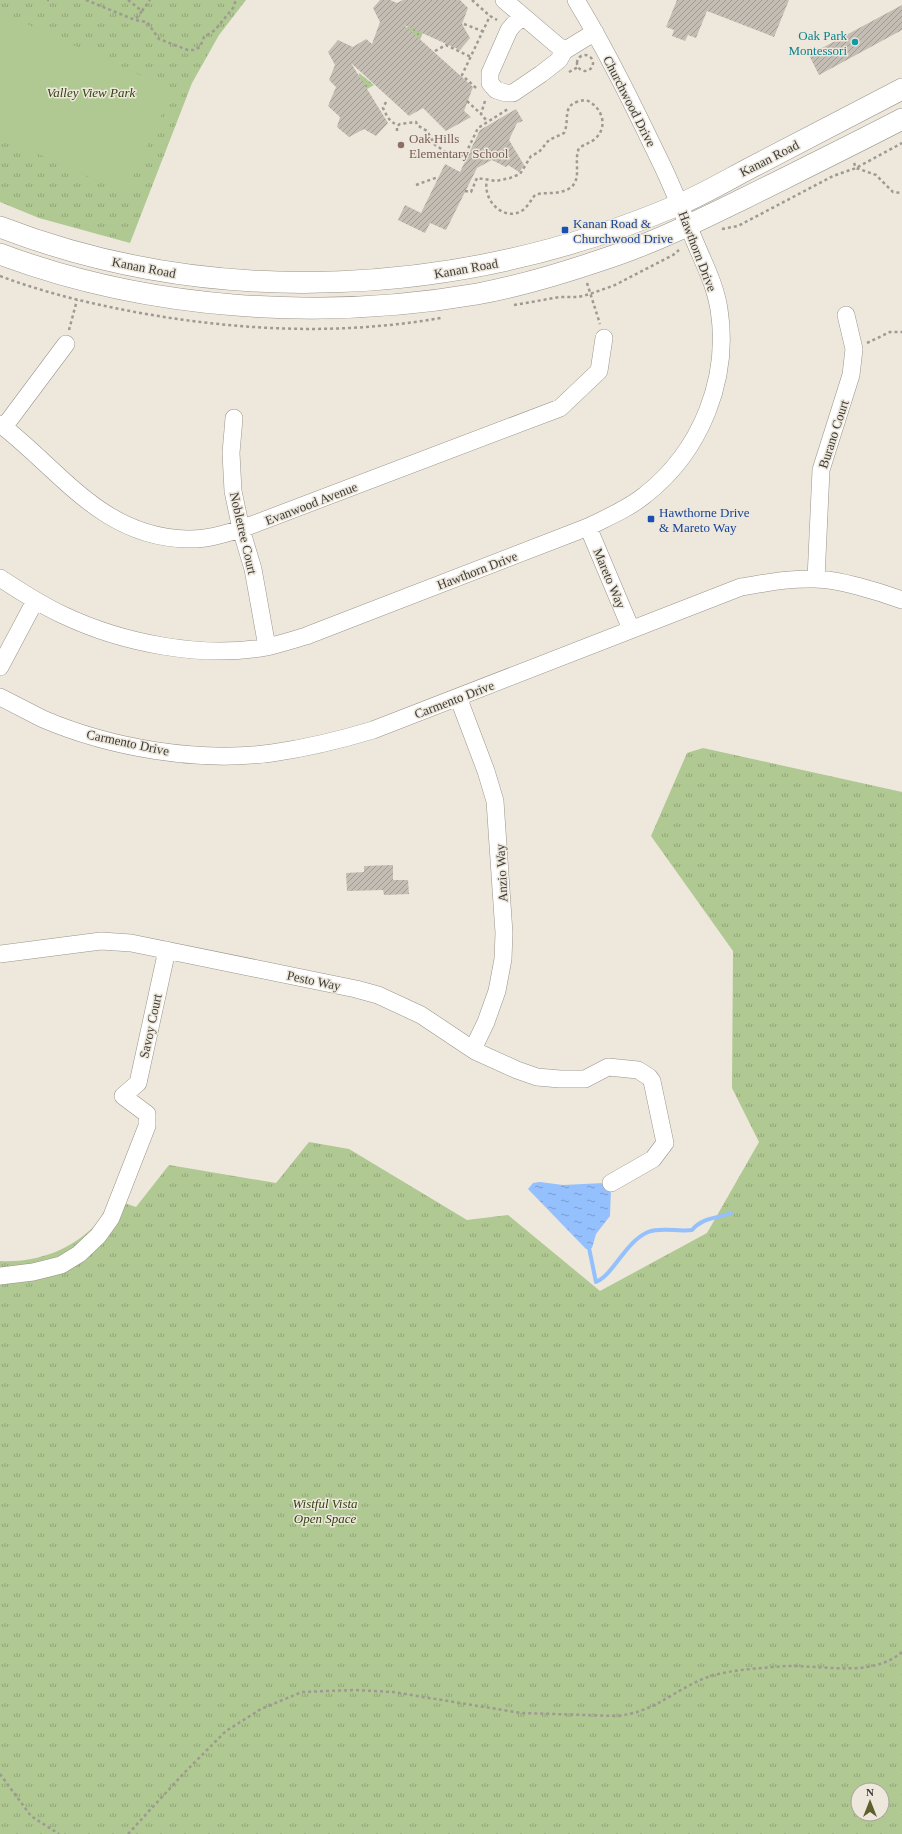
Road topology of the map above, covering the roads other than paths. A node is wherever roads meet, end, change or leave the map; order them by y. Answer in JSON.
{"nodes":[{"id":1,"x":504,"y":0,"type":"edge"},
{"id":2,"x":576,"y":0,"type":"edge"},
{"id":3,"x":523,"y":17,"type":"junction"},
{"id":4,"x":595,"y":32,"type":"junction"},
{"id":5,"x":564,"y":51,"type":"junction"},
{"id":6,"x":902,"y":89,"type":"edge"},
{"id":7,"x":902,"y":120,"type":"edge"},
{"id":8,"x":680,"y":204,"type":"junction"},
{"id":9,"x":689,"y":225,"type":"junction"},
{"id":10,"x":0,"y":227,"type":"edge"},
{"id":11,"x":0,"y":254,"type":"edge"},
{"id":12,"x":846,"y":315,"type":"dead end"},
{"id":13,"x":604,"y":338,"type":"dead end"},
{"id":14,"x":66,"y":344,"type":"road end"},
{"id":15,"x":234,"y":418,"type":"dead end"},
{"id":16,"x":2,"y":426,"type":"edge"},
{"id":17,"x":588,"y":527,"type":"junction"},
{"id":18,"x":241,"y":529,"type":"junction"},
{"id":19,"x":0,"y":578,"type":"edge"},
{"id":20,"x":816,"y":579,"type":"junction"},
{"id":21,"x":35,"y":600,"type":"junction"},
{"id":22,"x":902,"y":600,"type":"edge"},
{"id":23,"x":631,"y":629,"type":"junction"},
{"id":24,"x":267,"y":647,"type":"junction"},
{"id":25,"x":0,"y":666,"type":"edge"},
{"id":26,"x":0,"y":697,"type":"edge"},
{"id":27,"x":458,"y":697,"type":"junction"},
{"id":28,"x":167,"y":950,"type":"junction"},
{"id":29,"x":0,"y":954,"type":"edge"},
{"id":30,"x":473,"y":1050,"type":"junction"},
{"id":31,"x":612,"y":1183,"type":"dead end"},
{"id":32,"x":0,"y":1276,"type":"edge"}],
"edges":[{"from":1,"to":3,"type":"street"},
{"from":2,"to":4,"type":"street","name":"Churchwood Drive"},
{"from":3,"to":5,"type":"street"},
{"from":3,"to":5,"type":"street"},
{"from":4,"to":5,"type":"street"},
{"from":4,"to":8,"type":"street","name":"Churchwood Drive"},
{"from":6,"to":8,"type":"main road","name":"Kanan Road"},
{"from":7,"to":9,"type":"main road","name":"Kanan Road"},
{"from":8,"to":9,"type":"street","name":"Hawthorn Drive"},
{"from":8,"to":10,"type":"main road","name":"Kanan Road"},
{"from":9,"to":11,"type":"main road","name":"Kanan Road"},
{"from":9,"to":17,"type":"street","name":"Hawthorn Drive"},
{"from":12,"to":20,"type":"street","name":"Burano Court"},
{"from":13,"to":18,"type":"street","name":"Evanwood Avenue"},
{"from":14,"to":16,"type":"street"},
{"from":15,"to":18,"type":"street","name":"Nobletree Court"},
{"from":16,"to":18,"type":"street","name":"Evanwood Avenue"},
{"from":17,"to":23,"type":"street","name":"Mareto Way"},
{"from":17,"to":24,"type":"street","name":"Hawthorn Drive"},
{"from":18,"to":24,"type":"street","name":"Nobletree Court"},
{"from":19,"to":21,"type":"street","name":"Hawthorn Drive"},
{"from":20,"to":22,"type":"street","name":"Carmento Drive"},
{"from":20,"to":23,"type":"street","name":"Carmento Drive"},
{"from":21,"to":24,"type":"street","name":"Hawthorn Drive"},
{"from":21,"to":25,"type":"street"},
{"from":23,"to":27,"type":"street","name":"Carmento Drive"},
{"from":26,"to":27,"type":"street","name":"Carmento Drive"},
{"from":27,"to":30,"type":"street","name":"Anzio Way"},
{"from":28,"to":29,"type":"street","name":"Pesto Way"},
{"from":28,"to":30,"type":"street","name":"Pesto Way"},
{"from":28,"to":32,"type":"street","name":"Savoy Court"},
{"from":30,"to":31,"type":"street","name":"Pesto Way"}]}
